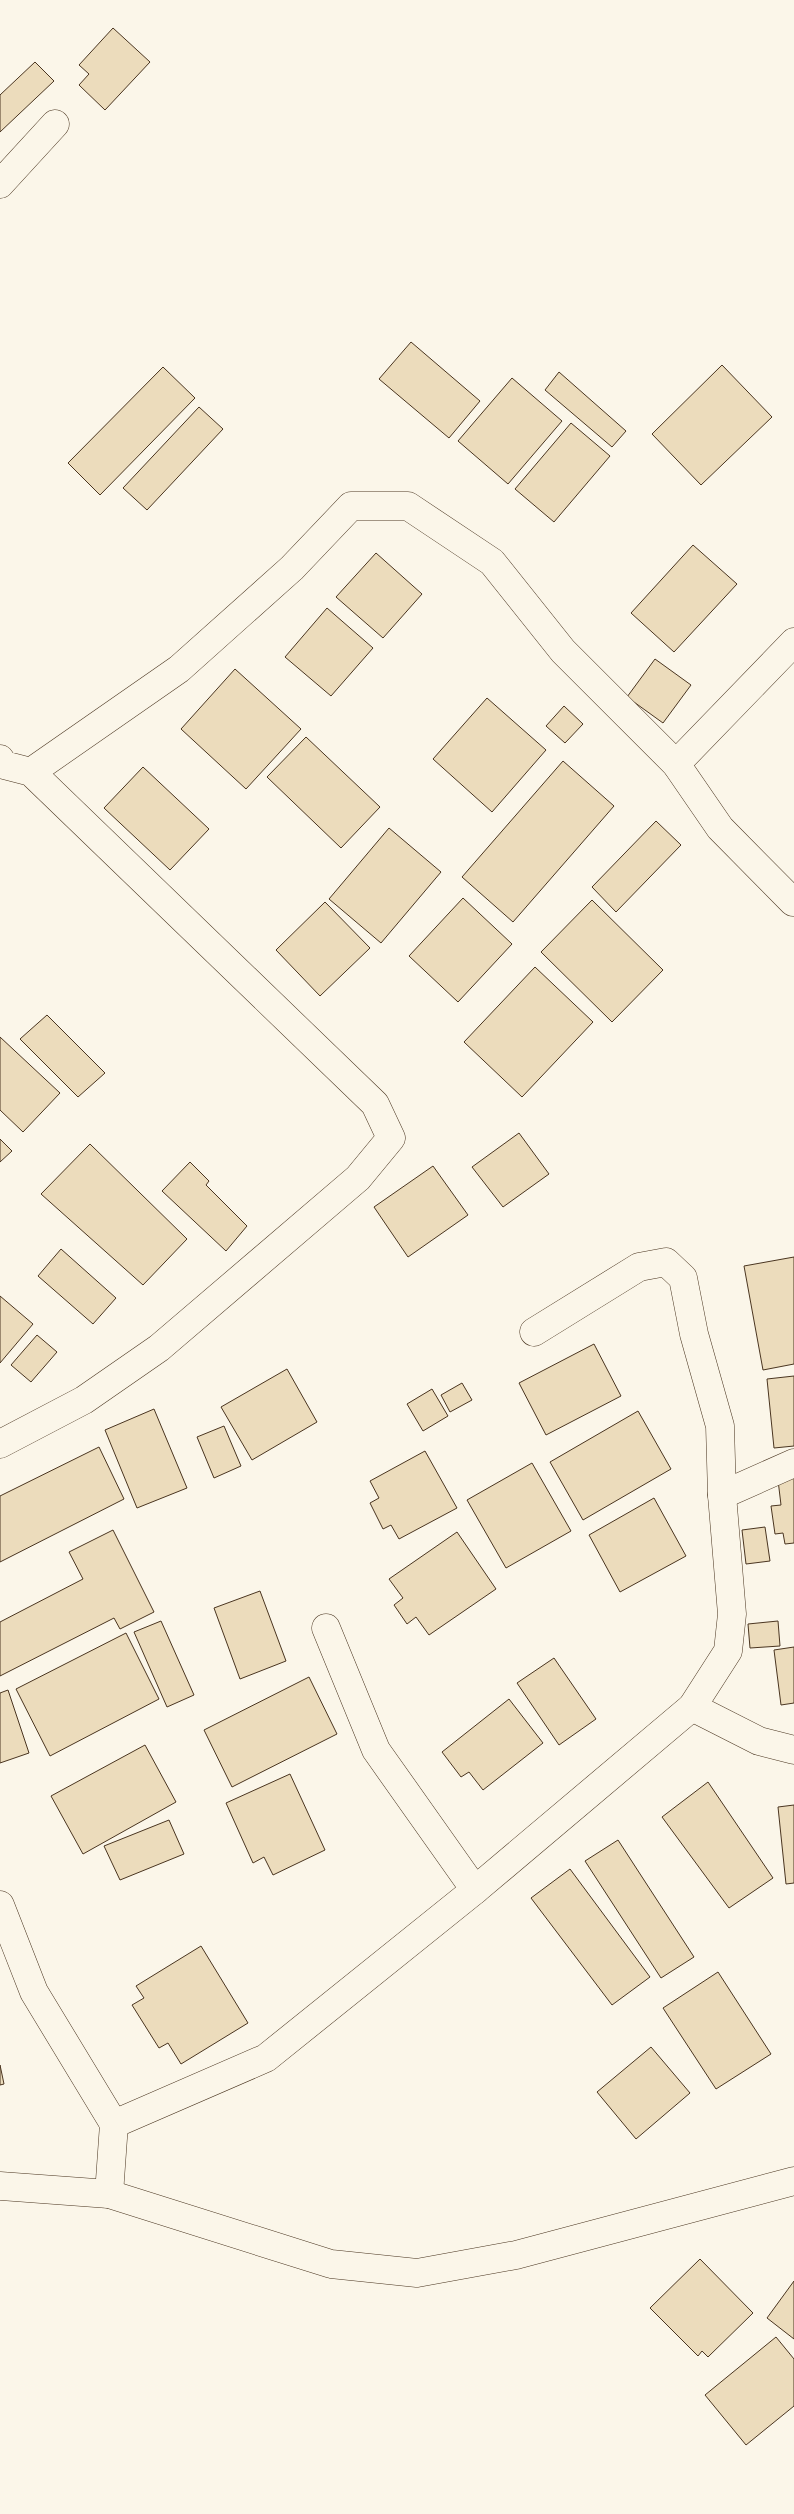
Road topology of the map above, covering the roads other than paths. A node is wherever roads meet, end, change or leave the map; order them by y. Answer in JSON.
{"nodes":[{"id":1,"x":55,"y":124,"type":"dead end"},
{"id":2,"x":0,"y":184,"type":"edge"},
{"id":3,"x":794,"y":642,"type":"edge"},
{"id":4,"x":676,"y":764,"type":"junction"},
{"id":5,"x":1,"y":769,"type":"edge"},
{"id":6,"x":31,"y":772,"type":"junction"},
{"id":7,"x":792,"y":902,"type":"dead end"},
{"id":8,"x":534,"y":1332,"type":"dead end"},
{"id":9,"x":0,"y":1444,"type":"edge"},
{"id":10,"x":794,"y":1463,"type":"edge"},
{"id":11,"x":722,"y":1495,"type":"junction"},
{"id":12,"x":326,"y":1628,"type":"dead end"},
{"id":13,"x":692,"y":1707,"type":"junction"},
{"id":14,"x":794,"y":1750,"type":"edge"},
{"id":15,"x":475,"y":1890,"type":"junction"},
{"id":16,"x":0,"y":1904,"type":"edge"},
{"id":17,"x":114,"y":2124,"type":"junction"},
{"id":18,"x":794,"y":2181,"type":"edge"},
{"id":19,"x":0,"y":2186,"type":"edge"},
{"id":20,"x":110,"y":2194,"type":"junction"}],
"edges":[{"from":1,"to":2,"type":"street"},
{"from":3,"to":4,"type":"street"},
{"from":4,"to":6,"type":"street"},
{"from":4,"to":7,"type":"street"},
{"from":5,"to":6,"type":"street"},
{"from":6,"to":9,"type":"street"},
{"from":8,"to":11,"type":"street"},
{"from":10,"to":11,"type":"street"},
{"from":11,"to":13,"type":"street"},
{"from":12,"to":15,"type":"street"},
{"from":13,"to":14,"type":"street"},
{"from":13,"to":15,"type":"street"},
{"from":15,"to":17,"type":"street"},
{"from":16,"to":17,"type":"street"},
{"from":17,"to":20,"type":"street"},
{"from":18,"to":20,"type":"street"},
{"from":19,"to":20,"type":"street"}]}
